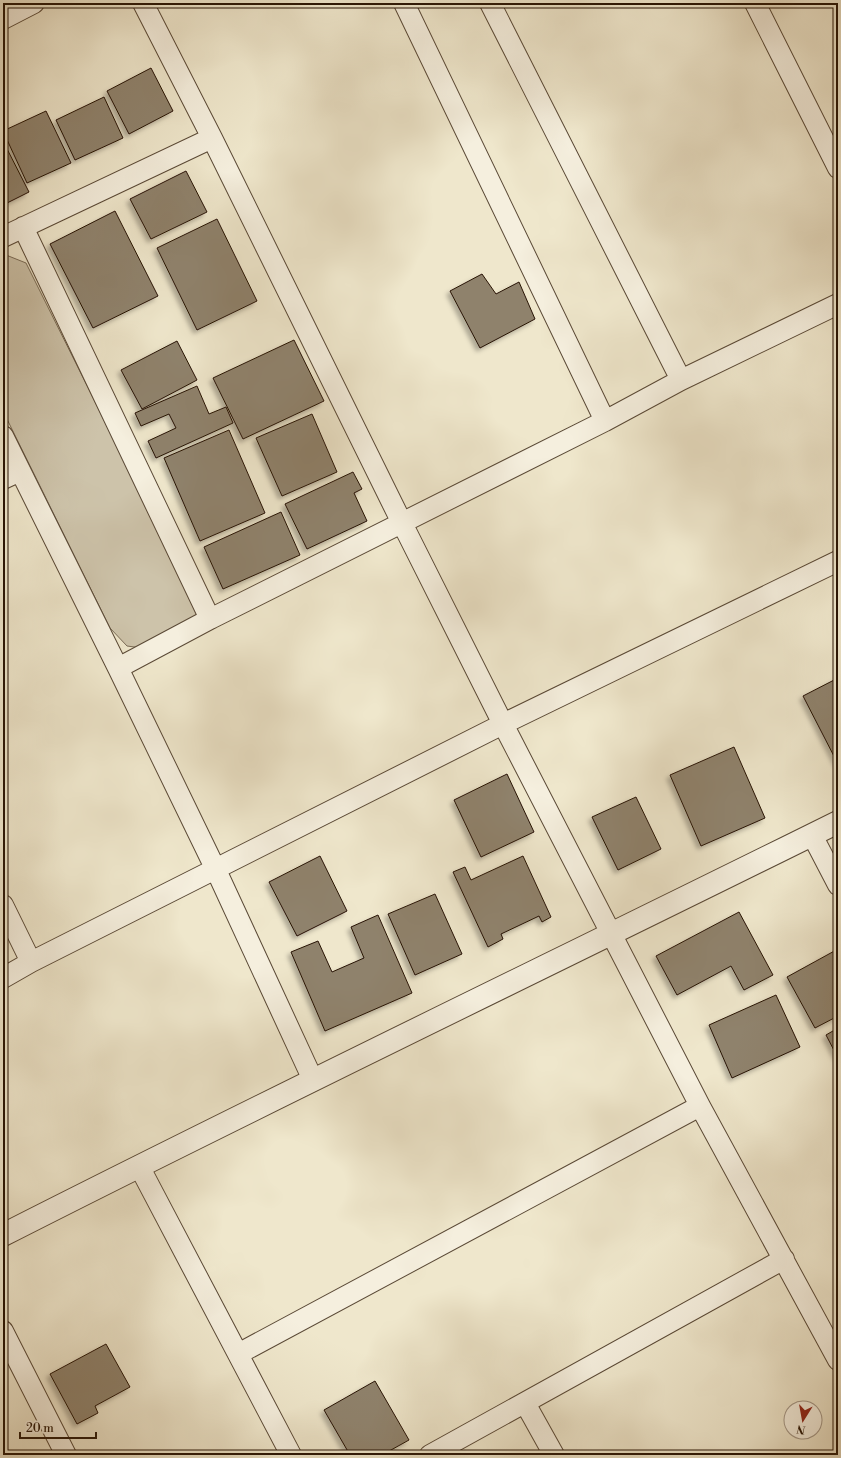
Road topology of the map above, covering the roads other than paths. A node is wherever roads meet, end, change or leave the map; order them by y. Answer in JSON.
{"nodes":[{"id":1,"x":34,"y":3,"type":"edge"},
{"id":2,"x":142,"y":3,"type":"edge"},
{"id":3,"x":404,"y":3,"type":"edge"},
{"id":4,"x":490,"y":3,"type":"edge"},
{"id":5,"x":756,"y":3,"type":"edge"},
{"id":6,"x":3,"y":19,"type":"edge"},
{"id":7,"x":212,"y":138,"type":"junction"},
{"id":8,"x":838,"y":168,"type":"edge"},
{"id":9,"x":24,"y":227,"type":"junction"},
{"id":10,"x":3,"y":236,"type":"edge"},
{"id":11,"x":838,"y":304,"type":"edge"},
{"id":12,"x":681,"y":380,"type":"junction"},
{"id":13,"x":605,"y":421,"type":"junction"},
{"id":14,"x":3,"y":436,"type":"edge"},
{"id":15,"x":11,"y":475,"type":"edge"},
{"id":16,"x":402,"y":523,"type":"junction"},
{"id":17,"x":838,"y":561,"type":"edge"},
{"id":18,"x":210,"y":619,"type":"junction"},
{"id":19,"x":118,"y":668,"type":"junction"},
{"id":20,"x":503,"y":724,"type":"junction"},
{"id":21,"x":838,"y":822,"type":"edge"},
{"id":22,"x":812,"y":835,"type":"junction"},
{"id":23,"x":216,"y":870,"type":"junction"},
{"id":24,"x":838,"y":886,"type":"edge"},
{"id":25,"x":3,"y":905,"type":"edge"},
{"id":26,"x":611,"y":934,"type":"junction"},
{"id":27,"x":32,"y":962,"type":"junction"},
{"id":28,"x":3,"y":978,"type":"edge"},
{"id":29,"x":313,"y":1080,"type":"junction"},
{"id":30,"x":700,"y":1106,"type":"junction"},
{"id":31,"x":139,"y":1166,"type":"junction"},
{"id":32,"x":3,"y":1235,"type":"edge"},
{"id":33,"x":784,"y":1259,"type":"junction"},
{"id":34,"x":3,"y":1331,"type":"edge"},
{"id":35,"x":238,"y":1354,"type":"junction"},
{"id":36,"x":838,"y":1360,"type":"edge"},
{"id":37,"x":525,"y":1403,"type":"junction"},
{"id":38,"x":66,"y":1455,"type":"edge"},
{"id":39,"x":291,"y":1455,"type":"edge"},
{"id":40,"x":430,"y":1455,"type":"edge"},
{"id":41,"x":554,"y":1455,"type":"edge"}],
"edges":[{"from":1,"to":6,"type":"street"},
{"from":2,"to":7,"type":"street"},
{"from":3,"to":13,"type":"street"},
{"from":4,"to":12,"type":"street"},
{"from":5,"to":8,"type":"street"},
{"from":7,"to":9,"type":"street"},
{"from":7,"to":16,"type":"street"},
{"from":9,"to":10,"type":"street"},
{"from":9,"to":18,"type":"street"},
{"from":11,"to":12,"type":"street"},
{"from":12,"to":13,"type":"street"},
{"from":13,"to":16,"type":"street"},
{"from":14,"to":15,"type":"street"},
{"from":15,"to":19,"type":"street"},
{"from":16,"to":18,"type":"street"},
{"from":16,"to":20,"type":"street"},
{"from":17,"to":20,"type":"street"},
{"from":18,"to":19,"type":"street"},
{"from":19,"to":23,"type":"street"},
{"from":20,"to":23,"type":"street"},
{"from":20,"to":26,"type":"street"},
{"from":21,"to":22,"type":"street"},
{"from":22,"to":24,"type":"street"},
{"from":22,"to":26,"type":"street"},
{"from":23,"to":27,"type":"street"},
{"from":23,"to":29,"type":"street"},
{"from":25,"to":27,"type":"street"},
{"from":26,"to":29,"type":"street"},
{"from":26,"to":30,"type":"street"},
{"from":27,"to":28,"type":"street"},
{"from":29,"to":31,"type":"street"},
{"from":30,"to":33,"type":"street"},
{"from":30,"to":35,"type":"street"},
{"from":31,"to":32,"type":"street"},
{"from":31,"to":35,"type":"street"},
{"from":33,"to":36,"type":"street"},
{"from":33,"to":37,"type":"street"},
{"from":34,"to":38,"type":"street"},
{"from":35,"to":39,"type":"street"},
{"from":37,"to":40,"type":"street"},
{"from":37,"to":41,"type":"street"}]}
